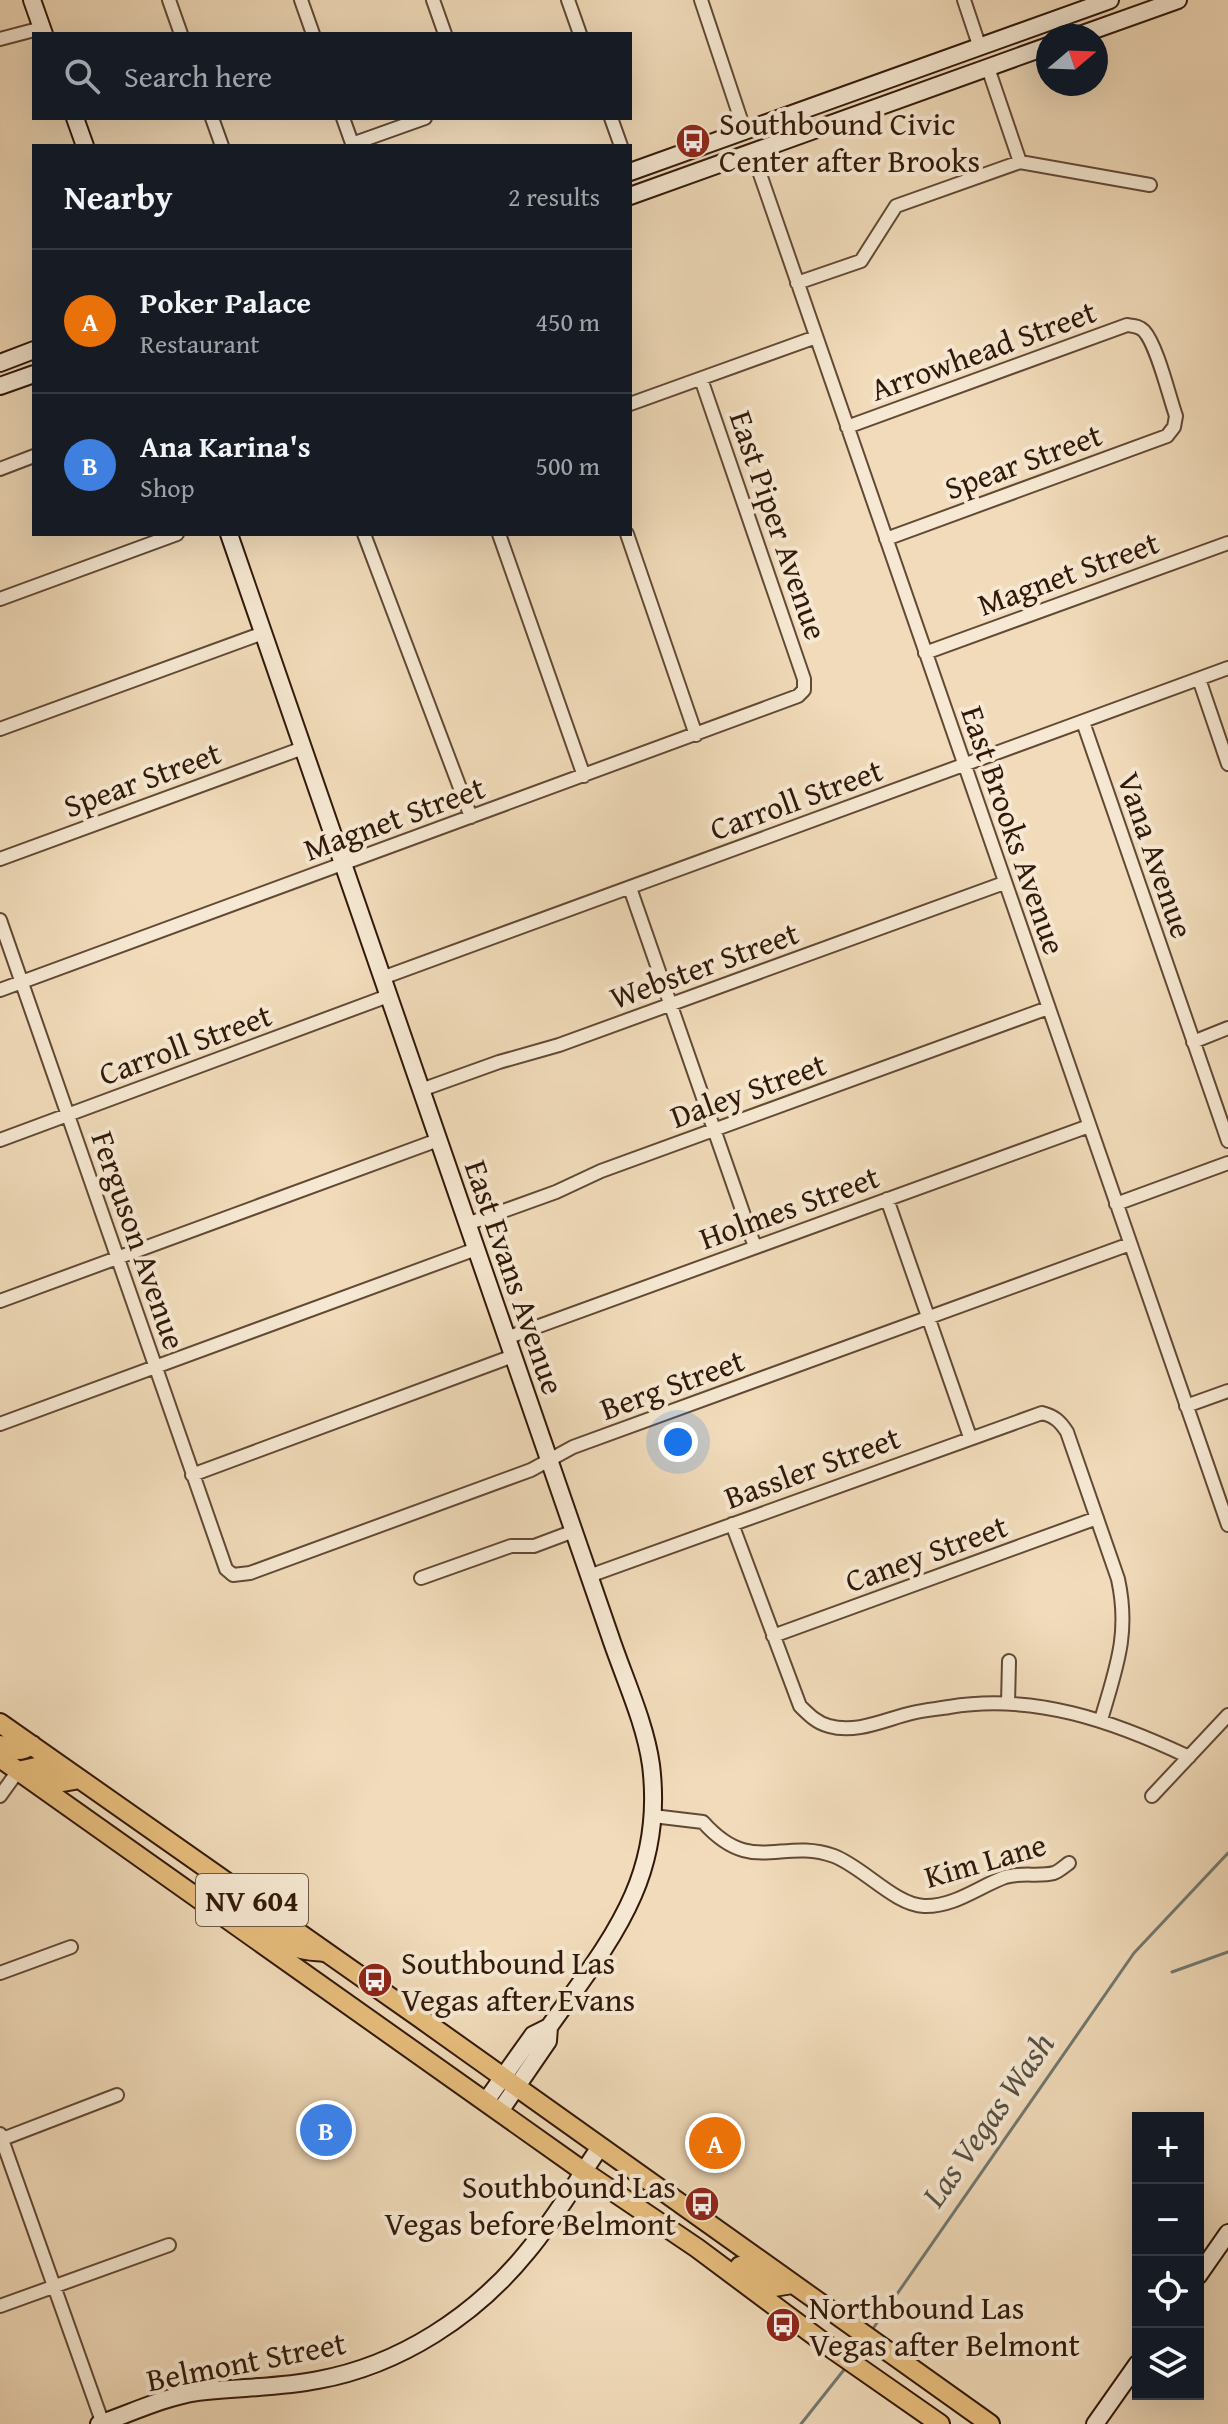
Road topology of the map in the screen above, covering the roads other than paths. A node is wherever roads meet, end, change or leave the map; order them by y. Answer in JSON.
{"nodes":[{"id":1,"x":32,"y":0,"type":"edge"},
{"id":2,"x":169,"y":0,"type":"edge"},
{"id":3,"x":301,"y":0,"type":"edge"},
{"id":4,"x":433,"y":0,"type":"edge"},
{"id":5,"x":568,"y":0,"type":"edge"},
{"id":6,"x":701,"y":0,"type":"edge"},
{"id":7,"x":964,"y":0,"type":"edge"},
{"id":8,"x":1178,"y":0,"type":"edge"},
{"id":9,"x":1100,"y":2,"type":"edge"},
{"id":10,"x":1045,"y":24,"type":"edge"},
{"id":11,"x":1110,"y":24,"type":"joint"},
{"id":12,"x":1036,"y":27,"type":"edge"},
{"id":13,"x":1036,"y":28,"type":"edge"},
{"id":14,"x":43,"y":31,"type":"edge"},
{"id":15,"x":180,"y":32,"type":"edge"},
{"id":16,"x":312,"y":32,"type":"edge"},
{"id":17,"x":444,"y":32,"type":"edge"},
{"id":18,"x":579,"y":32,"type":"edge"},
{"id":19,"x":32,"y":33,"type":"edge"},
{"id":20,"x":0,"y":39,"type":"edge"},
{"id":21,"x":980,"y":48,"type":"junction"},
{"id":22,"x":1036,"y":50,"type":"edge"},
{"id":23,"x":988,"y":68,"type":"junction"},
{"id":24,"x":922,"y":91,"type":"junction"},
{"id":25,"x":807,"y":110,"type":"junction"},
{"id":26,"x":76,"y":120,"type":"edge"},
{"id":27,"x":213,"y":120,"type":"edge"},
{"id":28,"x":344,"y":120,"type":"edge"},
{"id":29,"x":420,"y":120,"type":"edge"},
{"id":30,"x":612,"y":120,"type":"edge"},
{"id":31,"x":745,"y":132,"type":"junction"},
{"id":32,"x":84,"y":144,"type":"edge"},
{"id":33,"x":221,"y":144,"type":"edge"},
{"id":34,"x":353,"y":144,"type":"edge"},
{"id":35,"x":356,"y":144,"type":"edge"},
{"id":36,"x":620,"y":144,"type":"edge"},
{"id":37,"x":752,"y":151,"type":"junction"},
{"id":38,"x":1020,"y":162,"type":"junction"},
{"id":39,"x":720,"y":163,"type":"junction"},
{"id":40,"x":632,"y":171,"type":"edge"},
{"id":41,"x":1150,"y":185,"type":"dead end"},
{"id":42,"x":634,"y":194,"type":"edge"},
{"id":43,"x":797,"y":283,"type":"junction"},
{"id":44,"x":816,"y":337,"type":"junction"},
{"id":45,"x":32,"y":351,"type":"edge"},
{"id":46,"x":0,"y":363,"type":"edge"},
{"id":47,"x":32,"y":375,"type":"edge"},
{"id":48,"x":701,"y":379,"type":"junction"},
{"id":49,"x":0,"y":386,"type":"edge"},
{"id":50,"x":632,"y":403,"type":"edge"},
{"id":51,"x":847,"y":427,"type":"junction"},
{"id":52,"x":1174,"y":427,"type":"joint"},
{"id":53,"x":32,"y":457,"type":"edge"},
{"id":54,"x":0,"y":469,"type":"edge"},
{"id":55,"x":172,"y":536,"type":"edge"},
{"id":56,"x":230,"y":536,"type":"edge"},
{"id":57,"x":365,"y":536,"type":"edge"},
{"id":58,"x":500,"y":536,"type":"edge"},
{"id":59,"x":628,"y":536,"type":"edge"},
{"id":60,"x":886,"y":539,"type":"junction"},
{"id":61,"x":1228,"y":543,"type":"edge"},
{"id":62,"x":0,"y":599,"type":"edge"},
{"id":63,"x":263,"y":633,"type":"junction"},
{"id":64,"x":925,"y":653,"type":"junction"},
{"id":65,"x":1228,"y":668,"type":"edge"},
{"id":66,"x":1199,"y":679,"type":"junction"},
{"id":67,"x":804,"y":690,"type":"joint"},
{"id":68,"x":1083,"y":722,"type":"junction"},
{"id":69,"x":0,"y":729,"type":"edge"},
{"id":70,"x":696,"y":735,"type":"junction"},
{"id":71,"x":303,"y":748,"type":"junction"},
{"id":72,"x":1228,"y":764,"type":"edge"},
{"id":73,"x":964,"y":765,"type":"junction"},
{"id":74,"x":584,"y":776,"type":"junction"},
{"id":75,"x":471,"y":817,"type":"junction"},
{"id":76,"x":0,"y":859,"type":"edge"},
{"id":77,"x":342,"y":864,"type":"junction"},
{"id":78,"x":1004,"y":883,"type":"junction"},
{"id":79,"x":630,"y":888,"type":"junction"},
{"id":80,"x":0,"y":920,"type":"edge"},
{"id":81,"x":382,"y":978,"type":"junction"},
{"id":82,"x":22,"y":982,"type":"junction"},
{"id":83,"x":0,"y":990,"type":"edge"},
{"id":84,"x":388,"y":996,"type":"junction"},
{"id":85,"x":670,"y":1005,"type":"junction"},
{"id":86,"x":1048,"y":1008,"type":"junction"},
{"id":87,"x":1228,"y":1028,"type":"edge"},
{"id":88,"x":1193,"y":1042,"type":"junction"},
{"id":89,"x":421,"y":1090,"type":"junction"},
{"id":90,"x":68,"y":1115,"type":"junction"},
{"id":91,"x":1089,"y":1126,"type":"junction"},
{"id":92,"x":714,"y":1130,"type":"junction"},
{"id":93,"x":0,"y":1140,"type":"edge"},
{"id":94,"x":438,"y":1140,"type":"junction"},
{"id":95,"x":1228,"y":1141,"type":"edge"},
{"id":96,"x":1228,"y":1163,"type":"edge"},
{"id":97,"x":887,"y":1199,"type":"junction"},
{"id":98,"x":1116,"y":1204,"type":"junction"},
{"id":99,"x":467,"y":1224,"type":"junction"},
{"id":100,"x":1130,"y":1244,"type":"junction"},
{"id":101,"x":755,"y":1247,"type":"junction"},
{"id":102,"x":476,"y":1249,"type":"junction"},
{"id":103,"x":117,"y":1258,"type":"junction"},
{"id":104,"x":0,"y":1301,"type":"edge"},
{"id":105,"x":929,"y":1318,"type":"junction"},
{"id":106,"x":506,"y":1338,"type":"junction"},
{"id":107,"x":513,"y":1356,"type":"junction"},
{"id":108,"x":155,"y":1367,"type":"junction"},
{"id":109,"x":1228,"y":1391,"type":"edge"},
{"id":110,"x":1186,"y":1406,"type":"junction"},
{"id":111,"x":0,"y":1424,"type":"edge"},
{"id":112,"x":970,"y":1437,"type":"junction"},
{"id":113,"x":549,"y":1460,"type":"junction"},
{"id":114,"x":192,"y":1475,"type":"junction"},
{"id":115,"x":1097,"y":1518,"type":"junction"},
{"id":116,"x":732,"y":1524,"type":"junction"},
{"id":117,"x":1228,"y":1525,"type":"edge"},
{"id":118,"x":574,"y":1531,"type":"junction"},
{"id":119,"x":233,"y":1575,"type":"joint"},
{"id":120,"x":589,"y":1576,"type":"junction"},
{"id":121,"x":421,"y":1578,"type":"dead end"},
{"id":122,"x":773,"y":1636,"type":"junction"},
{"id":123,"x":1009,"y":1661,"type":"dead end"},
{"id":124,"x":1008,"y":1703,"type":"junction"},
{"id":125,"x":1228,"y":1715,"type":"edge"},
{"id":126,"x":1101,"y":1720,"type":"junction"},
{"id":127,"x":0,"y":1723,"type":"edge"},
{"id":128,"x":0,"y":1745,"type":"edge"},
{"id":129,"x":32,"y":1745,"type":"junction"},
{"id":130,"x":1189,"y":1757,"type":"junction"},
{"id":131,"x":0,"y":1758,"type":"edge"},
{"id":132,"x":18,"y":1771,"type":"junction"},
{"id":133,"x":80,"y":1779,"type":"junction"},
{"id":134,"x":0,"y":1796,"type":"edge"},
{"id":135,"x":1152,"y":1796,"type":"dead end"},
{"id":136,"x":653,"y":1816,"type":"junction"},
{"id":137,"x":1069,"y":1863,"type":"dead end"},
{"id":138,"x":197,"y":1897,"type":"junction"},
{"id":139,"x":259,"y":1905,"type":"junction"},
{"id":140,"x":253,"y":1936,"type":"junction"},
{"id":141,"x":71,"y":1947,"type":"dead end"},
{"id":142,"x":327,"y":1952,"type":"junction"},
{"id":143,"x":0,"y":1973,"type":"edge"},
{"id":144,"x":510,"y":2082,"type":"junction"},
{"id":145,"x":117,"y":2095,"type":"dead end"},
{"id":146,"x":493,"y":2106,"type":"junction"},
{"id":147,"x":1,"y":2138,"type":"edge"},
{"id":148,"x":600,"y":2147,"type":"junction"},
{"id":149,"x":583,"y":2171,"type":"junction"},
{"id":150,"x":1228,"y":2233,"type":"edge"},
{"id":151,"x":169,"y":2245,"type":"dead end"},
{"id":152,"x":697,"y":2248,"type":"junction"},
{"id":153,"x":1204,"y":2267,"type":"edge"},
{"id":154,"x":792,"y":2284,"type":"junction"},
{"id":155,"x":55,"y":2286,"type":"junction"},
{"id":156,"x":0,"y":2306,"type":"edge"},
{"id":157,"x":1132,"y":2372,"type":"edge"},
{"id":158,"x":102,"y":2424,"type":"edge"},
{"id":159,"x":940,"y":2424,"type":"edge"},
{"id":160,"x":990,"y":2424,"type":"edge"},
{"id":161,"x":1095,"y":2424,"type":"edge"}],
"edges":[{"from":1,"to":14,"type":"street"},
{"from":2,"to":15,"type":"street"},
{"from":3,"to":16,"type":"street"},
{"from":4,"to":17,"type":"street"},
{"from":5,"to":18,"type":"street"},
{"from":6,"to":31,"type":"street"},
{"from":7,"to":21,"type":"street"},
{"from":8,"to":11,"type":"street"},
{"from":9,"to":10,"type":"street"},
{"from":9,"to":11,"type":"street"},
{"from":12,"to":21,"type":"street"},
{"from":13,"to":23,"type":"street"},
{"from":19,"to":20,"type":"street"},
{"from":21,"to":24,"type":"street"},
{"from":21,"to":25,"type":"street"},
{"from":22,"to":23,"type":"street"},
{"from":23,"to":24,"type":"street"},
{"from":23,"to":38,"type":"street"},
{"from":24,"to":37,"type":"street"},
{"from":25,"to":31,"type":"street"},
{"from":25,"to":37,"type":"street"},
{"from":26,"to":32,"type":"street"},
{"from":27,"to":33,"type":"street"},
{"from":28,"to":34,"type":"street"},
{"from":29,"to":35,"type":"street"},
{"from":30,"to":36,"type":"street"},
{"from":31,"to":39,"type":"street"},
{"from":31,"to":40,"type":"street"},
{"from":37,"to":39,"type":"street"},
{"from":37,"to":43,"type":"street","name":"East Brooks Avenue"},
{"from":38,"to":41,"type":"street"},
{"from":38,"to":43,"type":"street"},
{"from":39,"to":42,"type":"street"},
{"from":43,"to":44,"type":"street","name":"East Brooks Avenue"},
{"from":44,"to":48,"type":"street"},
{"from":44,"to":51,"type":"street","name":"East Brooks Avenue"},
{"from":45,"to":46,"type":"street"},
{"from":47,"to":49,"type":"street"},
{"from":48,"to":50,"type":"street"},
{"from":48,"to":67,"type":"street","name":"East Piper Avenue"},
{"from":51,"to":52,"type":"street","name":"Arrowhead Street"},
{"from":51,"to":60,"type":"street","name":"East Brooks Avenue"},
{"from":52,"to":60,"type":"street","name":"Spear Street"},
{"from":53,"to":54,"type":"street"},
{"from":55,"to":62,"type":"street"},
{"from":56,"to":63,"type":"street","name":"East Evans Avenue"},
{"from":57,"to":75,"type":"street"},
{"from":58,"to":74,"type":"street"},
{"from":59,"to":70,"type":"street"},
{"from":60,"to":64,"type":"street","name":"East Brooks Avenue"},
{"from":61,"to":64,"type":"street","name":"Magnet Street"},
{"from":63,"to":69,"type":"street"},
{"from":63,"to":71,"type":"street","name":"East Evans Avenue"},
{"from":64,"to":73,"type":"street","name":"East Brooks Avenue"},
{"from":65,"to":66,"type":"street","name":"Carroll Street"},
{"from":66,"to":68,"type":"street","name":"Carroll Street"},
{"from":66,"to":72,"type":"street"},
{"from":67,"to":70,"type":"street","name":"Magnet Street"},
{"from":68,"to":73,"type":"street","name":"Carroll Street"},
{"from":68,"to":88,"type":"street","name":"Vana Avenue"},
{"from":70,"to":74,"type":"street","name":"Magnet Street"},
{"from":71,"to":76,"type":"street","name":"Spear Street"},
{"from":71,"to":77,"type":"street","name":"East Evans Avenue"},
{"from":73,"to":78,"type":"street","name":"East Brooks Avenue"},
{"from":73,"to":79,"type":"street","name":"Carroll Street"},
{"from":74,"to":75,"type":"street","name":"Magnet Street"},
{"from":75,"to":77,"type":"street","name":"Magnet Street"},
{"from":77,"to":81,"type":"street","name":"East Evans Avenue"},
{"from":77,"to":82,"type":"street","name":"Magnet Street"},
{"from":78,"to":85,"type":"street","name":"Webster Street"},
{"from":78,"to":86,"type":"street","name":"East Brooks Avenue"},
{"from":79,"to":81,"type":"street","name":"Carroll Street"},
{"from":79,"to":85,"type":"street"},
{"from":80,"to":82,"type":"street","name":"Ferguson Avenue"},
{"from":81,"to":84,"type":"street","name":"East Evans Avenue"},
{"from":82,"to":83,"type":"street","name":"Magnet Street"},
{"from":82,"to":90,"type":"street","name":"Ferguson Avenue"},
{"from":84,"to":89,"type":"street","name":"East Evans Avenue"},
{"from":84,"to":90,"type":"street","name":"Carroll Street"},
{"from":85,"to":89,"type":"street","name":"Webster Street"},
{"from":85,"to":92,"type":"street"},
{"from":86,"to":91,"type":"street","name":"East Brooks Avenue"},
{"from":86,"to":92,"type":"street","name":"Daley Street"},
{"from":87,"to":88,"type":"street"},
{"from":88,"to":95,"type":"street","name":"Vana Avenue"},
{"from":89,"to":94,"type":"street","name":"East Evans Avenue"},
{"from":90,"to":93,"type":"street","name":"Carroll Street"},
{"from":90,"to":103,"type":"street","name":"Ferguson Avenue"},
{"from":91,"to":97,"type":"street","name":"Holmes Street"},
{"from":91,"to":98,"type":"street","name":"East Brooks Avenue"},
{"from":92,"to":99,"type":"street","name":"Daley Street"},
{"from":92,"to":101,"type":"street"},
{"from":94,"to":99,"type":"street","name":"East Evans Avenue"},
{"from":94,"to":103,"type":"street"},
{"from":96,"to":98,"type":"street"},
{"from":97,"to":101,"type":"street","name":"Holmes Street"},
{"from":97,"to":105,"type":"street"},
{"from":98,"to":100,"type":"street","name":"East Brooks Avenue"},
{"from":99,"to":102,"type":"street","name":"East Evans Avenue"},
{"from":100,"to":105,"type":"street","name":"Berg Street"},
{"from":100,"to":110,"type":"street","name":"East Brooks Avenue"},
{"from":101,"to":106,"type":"street","name":"Holmes Street"},
{"from":102,"to":106,"type":"street","name":"East Evans Avenue"},
{"from":102,"to":108,"type":"street"},
{"from":103,"to":104,"type":"street"},
{"from":103,"to":108,"type":"street","name":"Ferguson Avenue"},
{"from":105,"to":112,"type":"street"},
{"from":105,"to":113,"type":"street","name":"Berg Street"},
{"from":106,"to":107,"type":"street","name":"East Evans Avenue"},
{"from":107,"to":113,"type":"street","name":"East Evans Avenue"},
{"from":107,"to":114,"type":"street"},
{"from":108,"to":111,"type":"street"},
{"from":108,"to":114,"type":"street","name":"Ferguson Avenue"},
{"from":109,"to":110,"type":"street"},
{"from":110,"to":117,"type":"street","name":"East Brooks Avenue"},
{"from":112,"to":115,"type":"street","name":"Bassler Street"},
{"from":112,"to":116,"type":"street","name":"Bassler Street"},
{"from":113,"to":118,"type":"street","name":"East Evans Avenue"},
{"from":113,"to":119,"type":"street","name":"Berg Street"},
{"from":114,"to":119,"type":"street","name":"Ferguson Avenue"},
{"from":115,"to":122,"type":"street","name":"Caney Street"},
{"from":115,"to":126,"type":"street"},
{"from":116,"to":120,"type":"street","name":"Bassler Street"},
{"from":116,"to":122,"type":"street"},
{"from":118,"to":120,"type":"street","name":"East Evans Avenue"},
{"from":118,"to":121,"type":"street"},
{"from":120,"to":136,"type":"street","name":"East Evans Avenue"},
{"from":122,"to":124,"type":"street"},
{"from":123,"to":124,"type":"street"},
{"from":124,"to":126,"type":"street"},
{"from":125,"to":130,"type":"street"},
{"from":126,"to":130,"type":"street"},
{"from":127,"to":129,"type":"main road","number":"NV 604"},
{"from":128,"to":129,"type":"main road"},
{"from":129,"to":133,"type":"main road","number":"NV 604"},
{"from":130,"to":135,"type":"street"},
{"from":131,"to":132,"type":"main road","number":"NV 604"},
{"from":132,"to":133,"type":"main road"},
{"from":132,"to":134,"type":"street"},
{"from":132,"to":138,"type":"main road","number":"NV 604"},
{"from":133,"to":139,"type":"main road","number":"NV 604"},
{"from":136,"to":137,"type":"street","name":"Kim Lane"},
{"from":136,"to":144,"type":"street","name":"East Evans Avenue"},
{"from":138,"to":139,"type":"main road"},
{"from":138,"to":140,"type":"main road","number":"NV 604"},
{"from":139,"to":142,"type":"main road","number":"NV 604"},
{"from":140,"to":142,"type":"main road"},
{"from":140,"to":146,"type":"main road","number":"NV 604"},
{"from":141,"to":143,"type":"street"},
{"from":142,"to":144,"type":"main road","number":"NV 604"},
{"from":144,"to":146,"type":"street","name":"East Evans Avenue"},
{"from":144,"to":148,"type":"main road","number":"NV 604"},
{"from":145,"to":147,"type":"street"},
{"from":146,"to":149,"type":"main road","number":"NV 604"},
{"from":147,"to":155,"type":"street"},
{"from":148,"to":149,"type":"street","name":"Belmont Street"},
{"from":148,"to":154,"type":"main road","number":"NV 604"},
{"from":149,"to":152,"type":"main road","number":"NV 604"},
{"from":149,"to":158,"type":"street","name":"Belmont Street"},
{"from":150,"to":153,"type":"street"},
{"from":151,"to":155,"type":"street"},
{"from":152,"to":154,"type":"main road"},
{"from":152,"to":159,"type":"main road","number":"NV 604"},
{"from":154,"to":160,"type":"main road","number":"NV 604"},
{"from":155,"to":156,"type":"street"},
{"from":155,"to":158,"type":"street"},
{"from":157,"to":161,"type":"street"}]}
